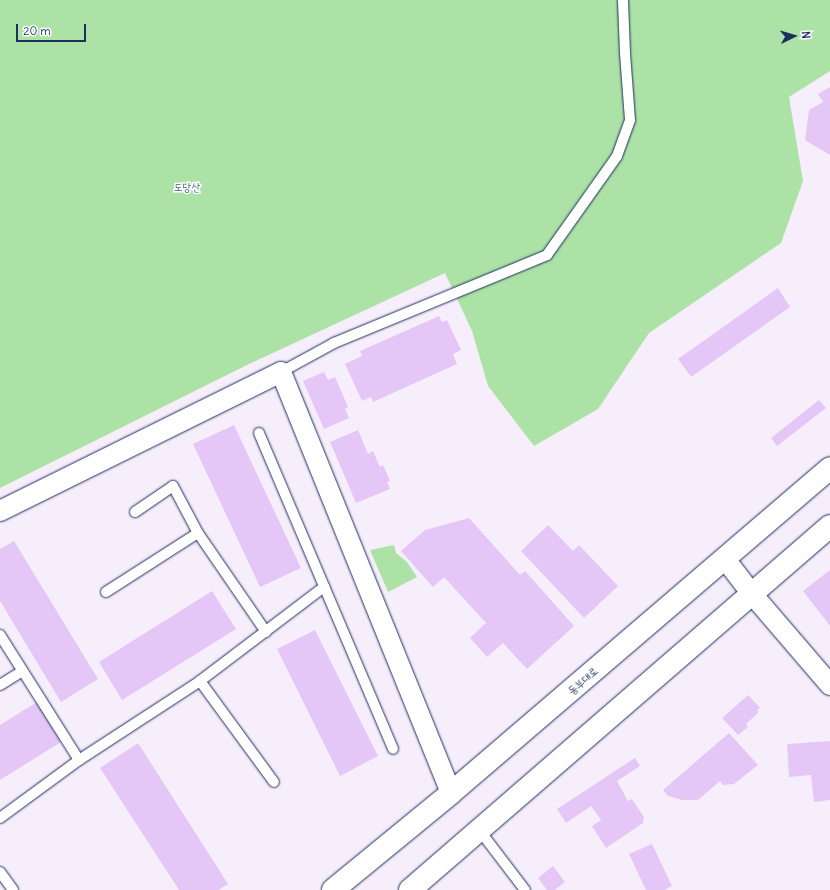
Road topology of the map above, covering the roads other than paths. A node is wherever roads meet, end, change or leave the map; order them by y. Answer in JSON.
{"nodes":[{"id":1,"x":623,"y":0,"type":"edge"},
{"id":2,"x":281,"y":372,"type":"junction"},
{"id":3,"x":259,"y":433,"type":"dead end"},
{"id":4,"x":830,"y":468,"type":"edge"},
{"id":5,"x":0,"y":511,"type":"edge"},
{"id":6,"x":135,"y":512,"type":"dead end"},
{"id":7,"x":830,"y":526,"type":"edge"},
{"id":8,"x":198,"y":533,"type":"junction"},
{"id":9,"x":725,"y":559,"type":"junction"},
{"id":10,"x":324,"y":586,"type":"junction"},
{"id":11,"x":106,"y":592,"type":"dead end"},
{"id":12,"x":752,"y":594,"type":"junction"},
{"id":13,"x":266,"y":632,"type":"junction"},
{"id":14,"x":0,"y":636,"type":"edge"},
{"id":15,"x":22,"y":671,"type":"junction"},
{"id":16,"x":828,"y":680,"type":"edge"},
{"id":17,"x":200,"y":681,"type":"junction"},
{"id":18,"x":0,"y":685,"type":"edge"},
{"id":19,"x":393,"y":749,"type":"dead end"},
{"id":20,"x":79,"y":760,"type":"junction"},
{"id":21,"x":274,"y":782,"type":"dead end"},
{"id":22,"x":451,"y":793,"type":"junction"},
{"id":23,"x":0,"y":818,"type":"edge"},
{"id":24,"x":480,"y":831,"type":"junction"},
{"id":25,"x":0,"y":872,"type":"edge"},
{"id":26,"x":13,"y":890,"type":"edge"},
{"id":27,"x":333,"y":890,"type":"edge"},
{"id":28,"x":410,"y":890,"type":"edge"},
{"id":29,"x":525,"y":890,"type":"edge"}],
"edges":[{"from":1,"to":2,"type":"lane"},
{"from":2,"to":5,"type":"street"},
{"from":2,"to":22,"type":"street"},
{"from":3,"to":10,"type":"lane"},
{"from":4,"to":9,"type":"main road","name":"동부대로"},
{"from":6,"to":8,"type":"lane"},
{"from":7,"to":12,"type":"main road"},
{"from":8,"to":11,"type":"lane"},
{"from":8,"to":13,"type":"lane"},
{"from":9,"to":12,"type":"street"},
{"from":9,"to":22,"type":"main road","name":"동부대로"},
{"from":10,"to":13,"type":"lane"},
{"from":10,"to":19,"type":"lane"},
{"from":12,"to":16,"type":"street"},
{"from":12,"to":24,"type":"main road"},
{"from":13,"to":17,"type":"lane"},
{"from":14,"to":15,"type":"lane"},
{"from":15,"to":18,"type":"lane"},
{"from":15,"to":20,"type":"lane"},
{"from":17,"to":20,"type":"lane"},
{"from":17,"to":21,"type":"lane"},
{"from":20,"to":23,"type":"lane"},
{"from":22,"to":27,"type":"main road","name":"동부대로"},
{"from":24,"to":28,"type":"main road"},
{"from":24,"to":29,"type":"lane"},
{"from":25,"to":26,"type":"lane"}]}
